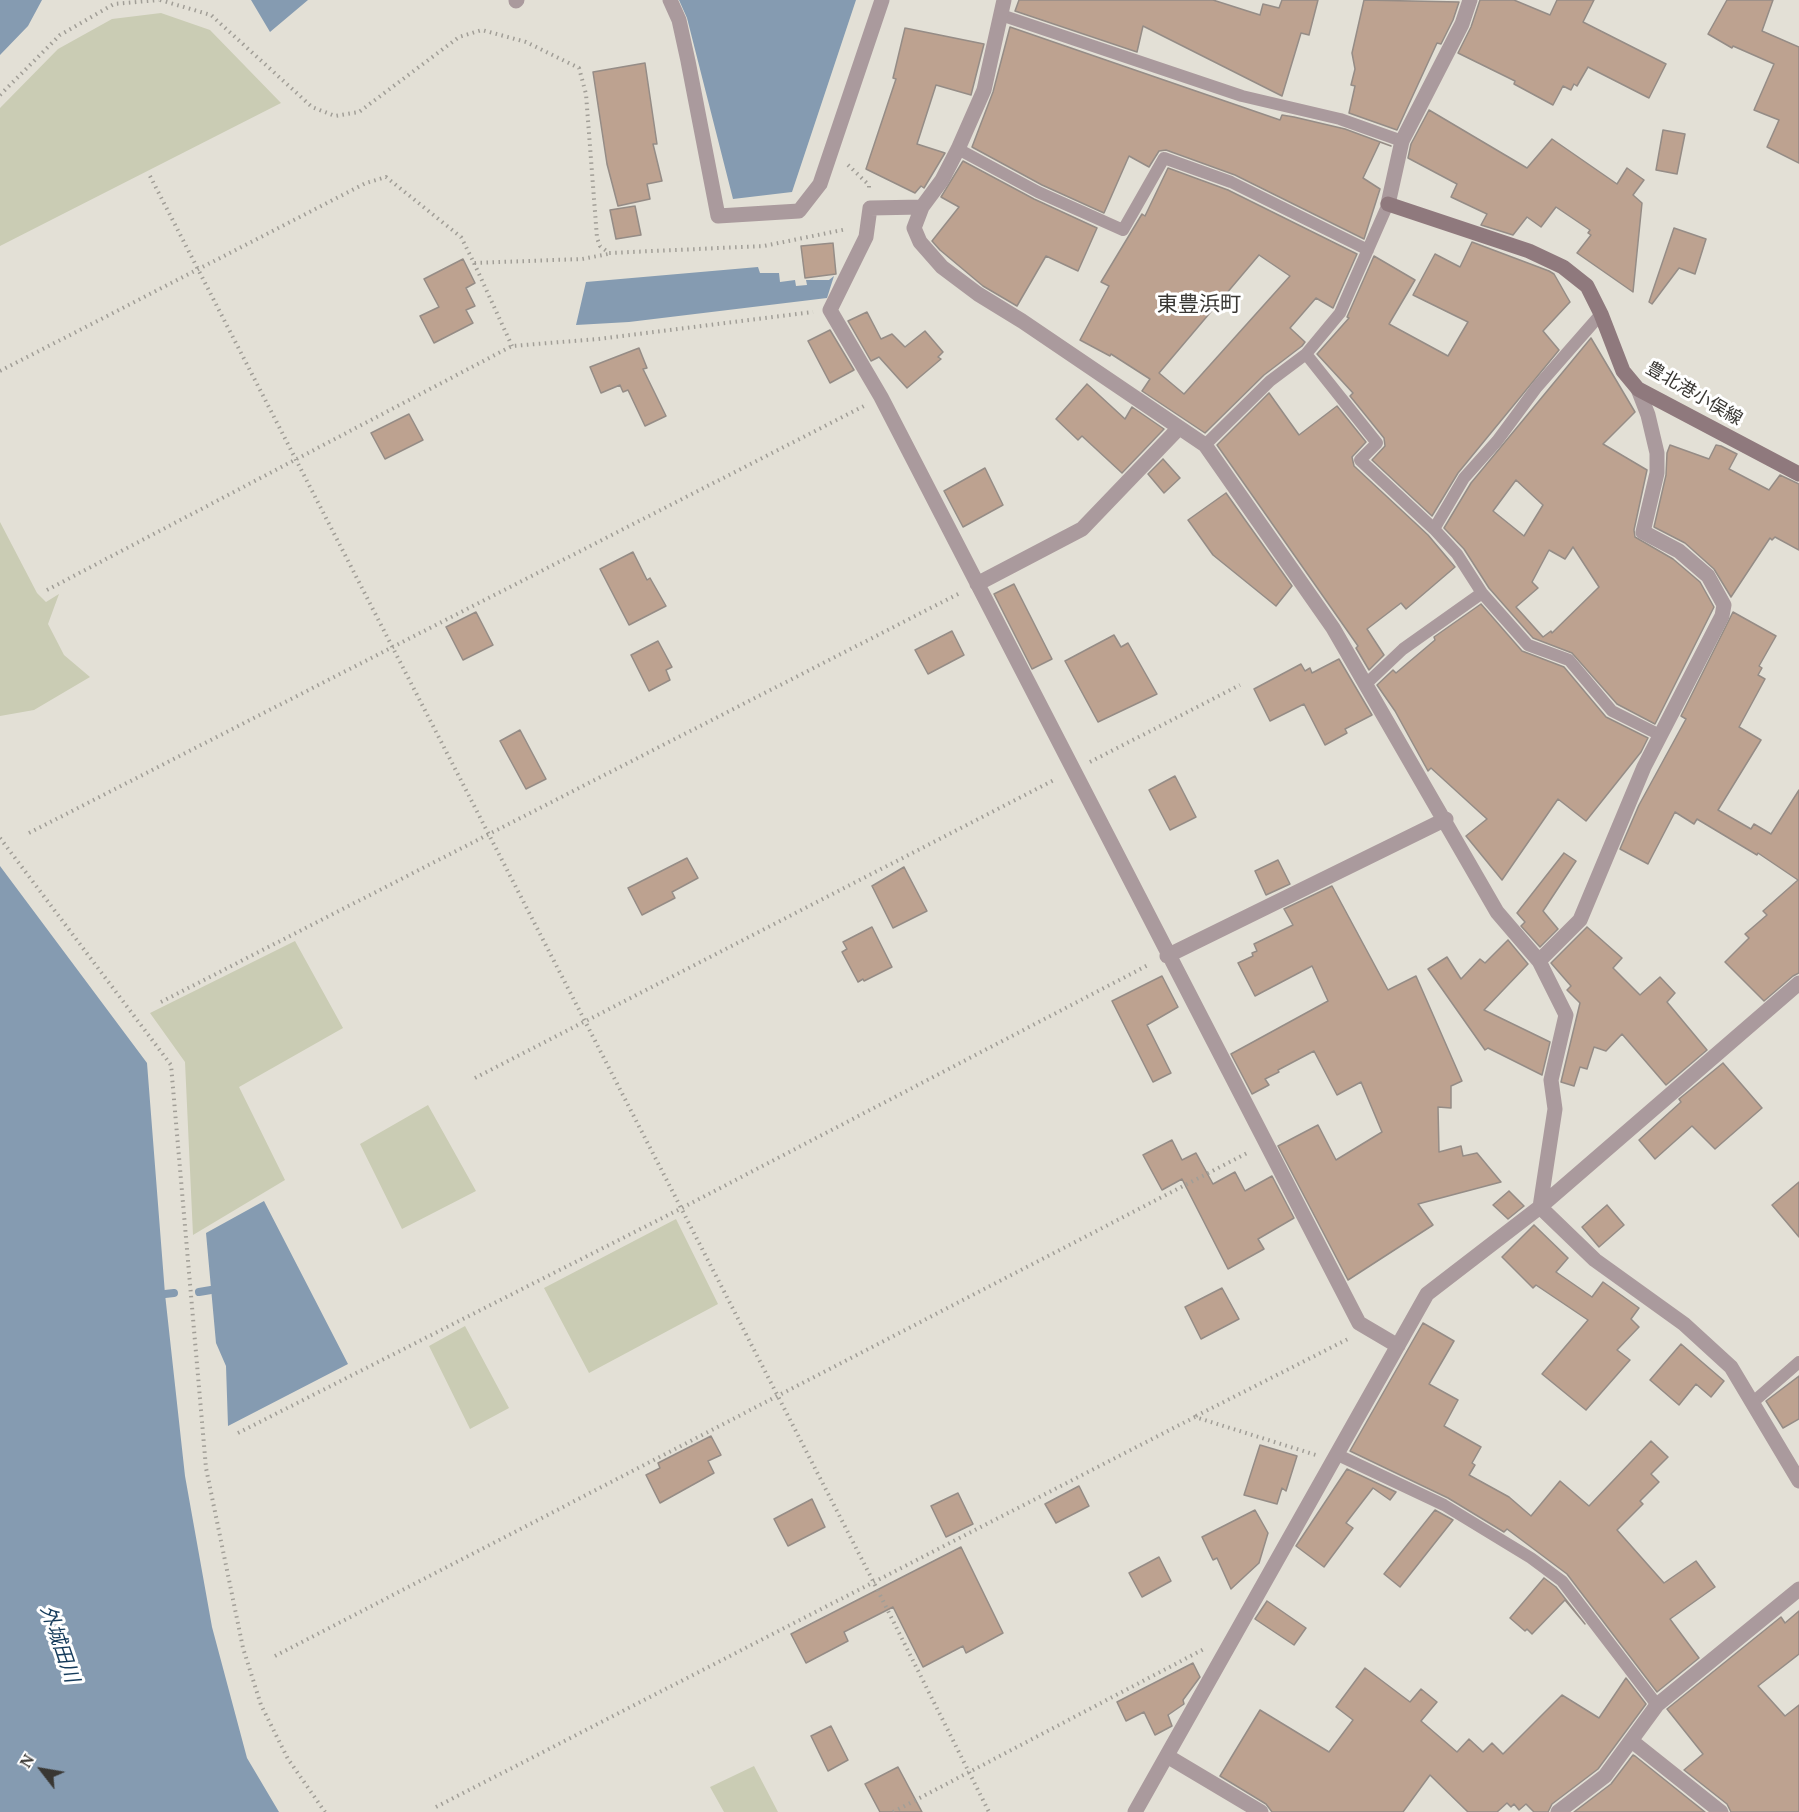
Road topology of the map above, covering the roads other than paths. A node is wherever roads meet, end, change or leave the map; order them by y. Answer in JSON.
{"nodes":[{"id":1,"x":670,"y":0,"type":"edge"},
{"id":2,"x":882,"y":0,"type":"edge"},
{"id":3,"x":1004,"y":0,"type":"edge"},
{"id":4,"x":1470,"y":0,"type":"edge"},
{"id":5,"x":1001,"y":15,"type":"junction"},
{"id":6,"x":1401,"y":141,"type":"junction"},
{"id":7,"x":958,"y":149,"type":"junction"},
{"id":8,"x":1388,"y":204,"type":"junction"},
{"id":9,"x":922,"y":207,"type":"junction"},
{"id":10,"x":1368,"y":250,"type":"junction"},
{"id":11,"x":1602,"y":314,"type":"junction"},
{"id":12,"x":1306,"y":354,"type":"junction"},
{"id":13,"x":1638,"y":389,"type":"junction"},
{"id":14,"x":1178,"y":429,"type":"junction"},
{"id":15,"x":1205,"y":445,"type":"junction"},
{"id":16,"x":1799,"y":474,"type":"edge"},
{"id":17,"x":1434,"y":529,"type":"junction"},
{"id":18,"x":977,"y":584,"type":"junction"},
{"id":19,"x":1482,"y":593,"type":"junction"},
{"id":20,"x":1367,"y":683,"type":"junction"},
{"id":21,"x":1660,"y":735,"type":"junction"},
{"id":22,"x":1446,"y":819,"type":"junction"},
{"id":23,"x":1167,"y":956,"type":"junction"},
{"id":24,"x":1539,"y":960,"type":"junction"},
{"id":25,"x":1799,"y":983,"type":"edge"},
{"id":26,"x":1540,"y":1207,"type":"junction"},
{"id":27,"x":1398,"y":1346,"type":"junction"},
{"id":28,"x":1799,"y":1362,"type":"edge"},
{"id":29,"x":1752,"y":1403,"type":"junction"},
{"id":30,"x":1338,"y":1455,"type":"junction"},
{"id":31,"x":1799,"y":1481,"type":"edge"},
{"id":32,"x":1799,"y":1589,"type":"edge"},
{"id":33,"x":1657,"y":1705,"type":"junction"},
{"id":34,"x":1633,"y":1742,"type":"junction"},
{"id":35,"x":1167,"y":1756,"type":"junction"},
{"id":36,"x":1135,"y":1812,"type":"edge"},
{"id":37,"x":1261,"y":1812,"type":"edge"},
{"id":38,"x":1558,"y":1812,"type":"edge"},
{"id":39,"x":1720,"y":1812,"type":"edge"}],
"edges":[{"from":1,"to":2,"type":"street"},
{"from":3,"to":5,"type":"street"},
{"from":4,"to":6,"type":"street"},
{"from":5,"to":6,"type":"lane"},
{"from":5,"to":7,"type":"street"},
{"from":6,"to":8,"type":"street"},
{"from":7,"to":9,"type":"street"},
{"from":7,"to":10,"type":"lane"},
{"from":8,"to":10,"type":"lane"},
{"from":8,"to":11,"type":"main road","name":"豊北港小俣線"},
{"from":9,"to":14,"type":"street"},
{"from":9,"to":18,"type":"street"},
{"from":10,"to":12,"type":"lane"},
{"from":11,"to":13,"type":"main road","name":"豊北港小俣線"},
{"from":11,"to":17,"type":"lane"},
{"from":12,"to":15,"type":"lane"},
{"from":12,"to":17,"type":"lane"},
{"from":13,"to":16,"type":"main road","name":"豊北港小俣線"},
{"from":13,"to":21,"type":"street"},
{"from":14,"to":15,"type":"street"},
{"from":14,"to":18,"type":"street"},
{"from":15,"to":20,"type":"street"},
{"from":17,"to":19,"type":"lane"},
{"from":18,"to":23,"type":"street"},
{"from":19,"to":20,"type":"lane"},
{"from":19,"to":21,"type":"lane"},
{"from":20,"to":22,"type":"street"},
{"from":21,"to":24,"type":"street"},
{"from":22,"to":23,"type":"street"},
{"from":22,"to":24,"type":"street"},
{"from":23,"to":27,"type":"street"},
{"from":24,"to":26,"type":"street"},
{"from":25,"to":26,"type":"street"},
{"from":26,"to":27,"type":"street"},
{"from":26,"to":29,"type":"street"},
{"from":27,"to":30,"type":"street"},
{"from":28,"to":29,"type":"lane"},
{"from":29,"to":31,"type":"street"},
{"from":30,"to":33,"type":"lane"},
{"from":30,"to":35,"type":"street"},
{"from":32,"to":33,"type":"street"},
{"from":33,"to":34,"type":"street"},
{"from":34,"to":38,"type":"street"},
{"from":34,"to":39,"type":"street"},
{"from":35,"to":36,"type":"street"},
{"from":35,"to":37,"type":"street"}]}
